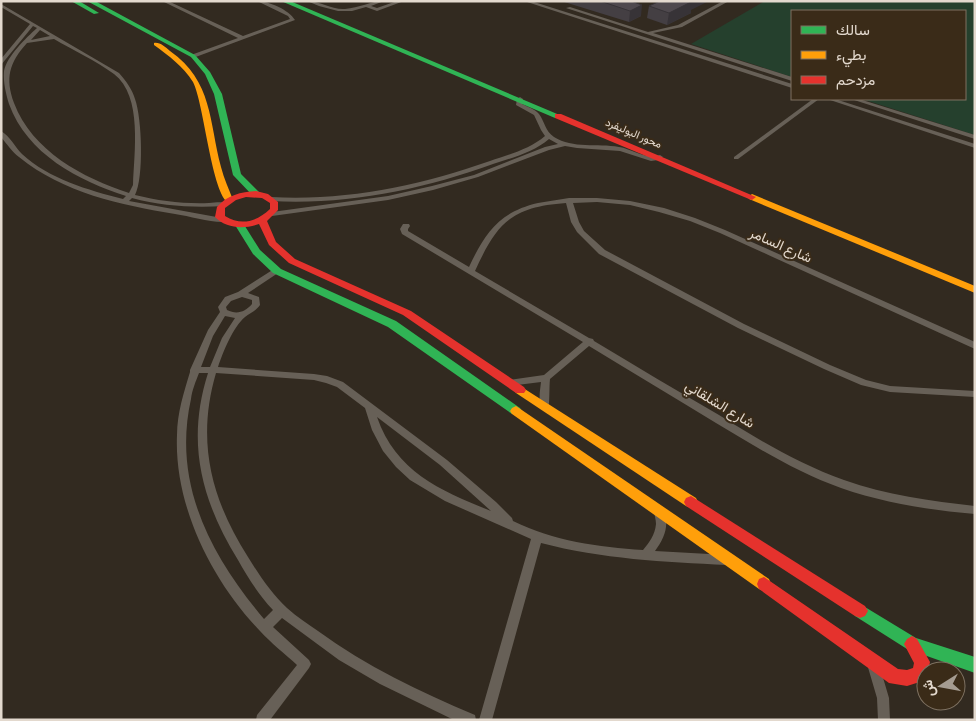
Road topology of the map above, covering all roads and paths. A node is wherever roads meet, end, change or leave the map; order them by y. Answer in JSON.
{"nodes":[{"id":1,"x":164,"y":1,"type":"edge"},
{"id":2,"x":259,"y":1,"type":"edge"},
{"id":3,"x":284,"y":1,"type":"edge"},
{"id":4,"x":309,"y":1,"type":"edge"},
{"id":5,"x":382,"y":1,"type":"edge"},
{"id":6,"x":402,"y":1,"type":"edge"},
{"id":7,"x":526,"y":1,"type":"edge"},
{"id":8,"x":546,"y":1,"type":"edge"},
{"id":9,"x":727,"y":1,"type":"edge"},
{"id":10,"x":83,"y":2,"type":"edge"},
{"id":11,"x":1,"y":5,"type":"edge"},
{"id":12,"x":367,"y":6,"type":"junction"},
{"id":13,"x":36,"y":26,"type":"junction"},
{"id":14,"x":648,"y":34,"type":"junction"},
{"id":15,"x":57,"y":37,"type":"junction"},
{"id":16,"x":242,"y":38,"type":"junction"},
{"id":17,"x":24,"y":44,"type":"junction"},
{"id":18,"x":193,"y":56,"type":"junction"},
{"id":19,"x":1,"y":63,"type":"edge"},
{"id":20,"x":791,"y":79,"type":"edge"},
{"id":21,"x":791,"y":86,"type":"edge"},
{"id":22,"x":520,"y":99,"type":"junction"},
{"id":23,"x":815,"y":100,"type":"edge"},
{"id":24,"x":833,"y":100,"type":"edge"},
{"id":25,"x":857,"y":100,"type":"edge"},
{"id":26,"x":1,"y":133,"type":"edge"},
{"id":27,"x":549,"y":136,"type":"junction"},
{"id":28,"x":975,"y":137,"type":"edge"},
{"id":29,"x":566,"y":144,"type":"junction"},
{"id":30,"x":975,"y":146,"type":"edge"},
{"id":31,"x":660,"y":157,"type":"junction"},
{"id":32,"x":736,"y":158,"type":"dead end"},
{"id":33,"x":256,"y":194,"type":"junction"},
{"id":34,"x":131,"y":196,"type":"junction"},
{"id":35,"x":271,"y":199,"type":"junction"},
{"id":36,"x":569,"y":200,"type":"junction"},
{"id":37,"x":124,"y":202,"type":"junction"},
{"id":38,"x":226,"y":202,"type":"junction"},
{"id":39,"x":267,"y":217,"type":"junction"},
{"id":40,"x":222,"y":220,"type":"junction"},
{"id":41,"x":240,"y":225,"type":"junction"},
{"id":42,"x":406,"y":226,"type":"dead end"},
{"id":43,"x":278,"y":271,"type":"junction"},
{"id":44,"x":471,"y":271,"type":"junction"},
{"id":45,"x":975,"y":290,"type":"edge"},
{"id":46,"x":241,"y":294,"type":"junction"},
{"id":47,"x":224,"y":312,"type":"junction"},
{"id":48,"x":242,"y":315,"type":"junction"},
{"id":49,"x":590,"y":341,"type":"junction"},
{"id":50,"x":975,"y":346,"type":"edge"},
{"id":51,"x":194,"y":370,"type":"junction"},
{"id":52,"x":213,"y":370,"type":"junction"},
{"id":53,"x":546,"y":378,"type":"junction"},
{"id":54,"x":509,"y":383,"type":"junction"},
{"id":55,"x":975,"y":394,"type":"edge"},
{"id":56,"x":369,"y":407,"type":"junction"},
{"id":57,"x":545,"y":407,"type":"junction"},
{"id":58,"x":659,"y":510,"type":"junction"},
{"id":59,"x":975,"y":510,"type":"edge"},
{"id":60,"x":511,"y":523,"type":"junction"},
{"id":61,"x":536,"y":537,"type":"junction"},
{"id":62,"x":645,"y":556,"type":"junction"},
{"id":63,"x":732,"y":561,"type":"junction"},
{"id":64,"x":282,"y":611,"type":"junction"},
{"id":65,"x":264,"y":627,"type":"junction"},
{"id":66,"x":912,"y":644,"type":"junction"},
{"id":67,"x":872,"y":659,"type":"junction"},
{"id":68,"x":975,"y":665,"type":"edge"},
{"id":69,"x":262,"y":720,"type":"edge"},
{"id":70,"x":470,"y":720,"type":"edge"},
{"id":71,"x":485,"y":720,"type":"edge"},
{"id":72,"x":884,"y":720,"type":"edge"}],
"edges":[{"from":1,"to":16,"type":"street"},
{"from":2,"to":16,"type":"street"},
{"from":3,"to":22,"type":"street","name":"محور البوليفرد"},
{"from":4,"to":12,"type":"street"},
{"from":5,"to":12,"type":"street"},
{"from":6,"to":12,"type":"street"},
{"from":7,"to":21,"type":"street"},
{"from":8,"to":14,"type":"street"},
{"from":9,"to":14,"type":"street"},
{"from":10,"to":18,"type":"street"},
{"from":10,"to":38,"type":"street"},
{"from":11,"to":13,"type":"street"},
{"from":13,"to":15,"type":"street"},
{"from":13,"to":17,"type":"street"},
{"from":13,"to":19,"type":"street"},
{"from":14,"to":20,"type":"street"},
{"from":15,"to":17,"type":"street"},
{"from":15,"to":34,"type":"street"},
{"from":16,"to":18,"type":"street"},
{"from":17,"to":34,"type":"street"},
{"from":18,"to":33,"type":"street"},
{"from":22,"to":27,"type":"street"},
{"from":22,"to":31,"type":"street","name":"محور البوليفرد"},
{"from":23,"to":32,"type":"street"},
{"from":24,"to":30,"type":"street"},
{"from":25,"to":28,"type":"street"},
{"from":26,"to":37,"type":"street"},
{"from":27,"to":29,"type":"street"},
{"from":27,"to":35,"type":"street"},
{"from":29,"to":31,"type":"street"},
{"from":29,"to":39,"type":"street"},
{"from":31,"to":45,"type":"street","name":"محور البوليفرد"},
{"from":33,"to":35,"type":"street"},
{"from":33,"to":38,"type":"street"},
{"from":34,"to":37,"type":"street"},
{"from":34,"to":38,"type":"street"},
{"from":35,"to":39,"type":"street"},
{"from":36,"to":44,"type":"street"},
{"from":36,"to":50,"type":"street","name":"شارع السامر"},
{"from":36,"to":55,"type":"street"},
{"from":37,"to":40,"type":"street"},
{"from":38,"to":40,"type":"street"},
{"from":39,"to":41,"type":"street"},
{"from":39,"to":54,"type":"street"},
{"from":40,"to":41,"type":"street"},
{"from":41,"to":43,"type":"street"},
{"from":42,"to":44,"type":"street","name":"شارع الشلقاني"},
{"from":43,"to":46,"type":"street"},
{"from":43,"to":58,"type":"street"},
{"from":44,"to":49,"type":"street","name":"شارع الشلقاني"},
{"from":46,"to":47,"type":"street"},
{"from":46,"to":48,"type":"street"},
{"from":47,"to":48,"type":"street"},
{"from":47,"to":51,"type":"street"},
{"from":48,"to":52,"type":"street"},
{"from":49,"to":53,"type":"street"},
{"from":49,"to":59,"type":"street","name":"شارع الشلقاني"},
{"from":51,"to":52,"type":"street"},
{"from":51,"to":65,"type":"street"},
{"from":52,"to":56,"type":"street"},
{"from":52,"to":64,"type":"street"},
{"from":53,"to":54,"type":"street"},
{"from":53,"to":57,"type":"street"},
{"from":54,"to":57,"type":"street"},
{"from":56,"to":60,"type":"street"},
{"from":56,"to":60,"type":"street"},
{"from":57,"to":66,"type":"street"},
{"from":58,"to":62,"type":"street"},
{"from":58,"to":63,"type":"street"},
{"from":60,"to":61,"type":"street"},
{"from":61,"to":62,"type":"street"},
{"from":61,"to":71,"type":"street"},
{"from":62,"to":63,"type":"street"},
{"from":63,"to":67,"type":"street"},
{"from":64,"to":65,"type":"street"},
{"from":64,"to":70,"type":"street"},
{"from":65,"to":69,"type":"street"},
{"from":66,"to":67,"type":"street"},
{"from":66,"to":68,"type":"street"},
{"from":67,"to":72,"type":"street"}]}
